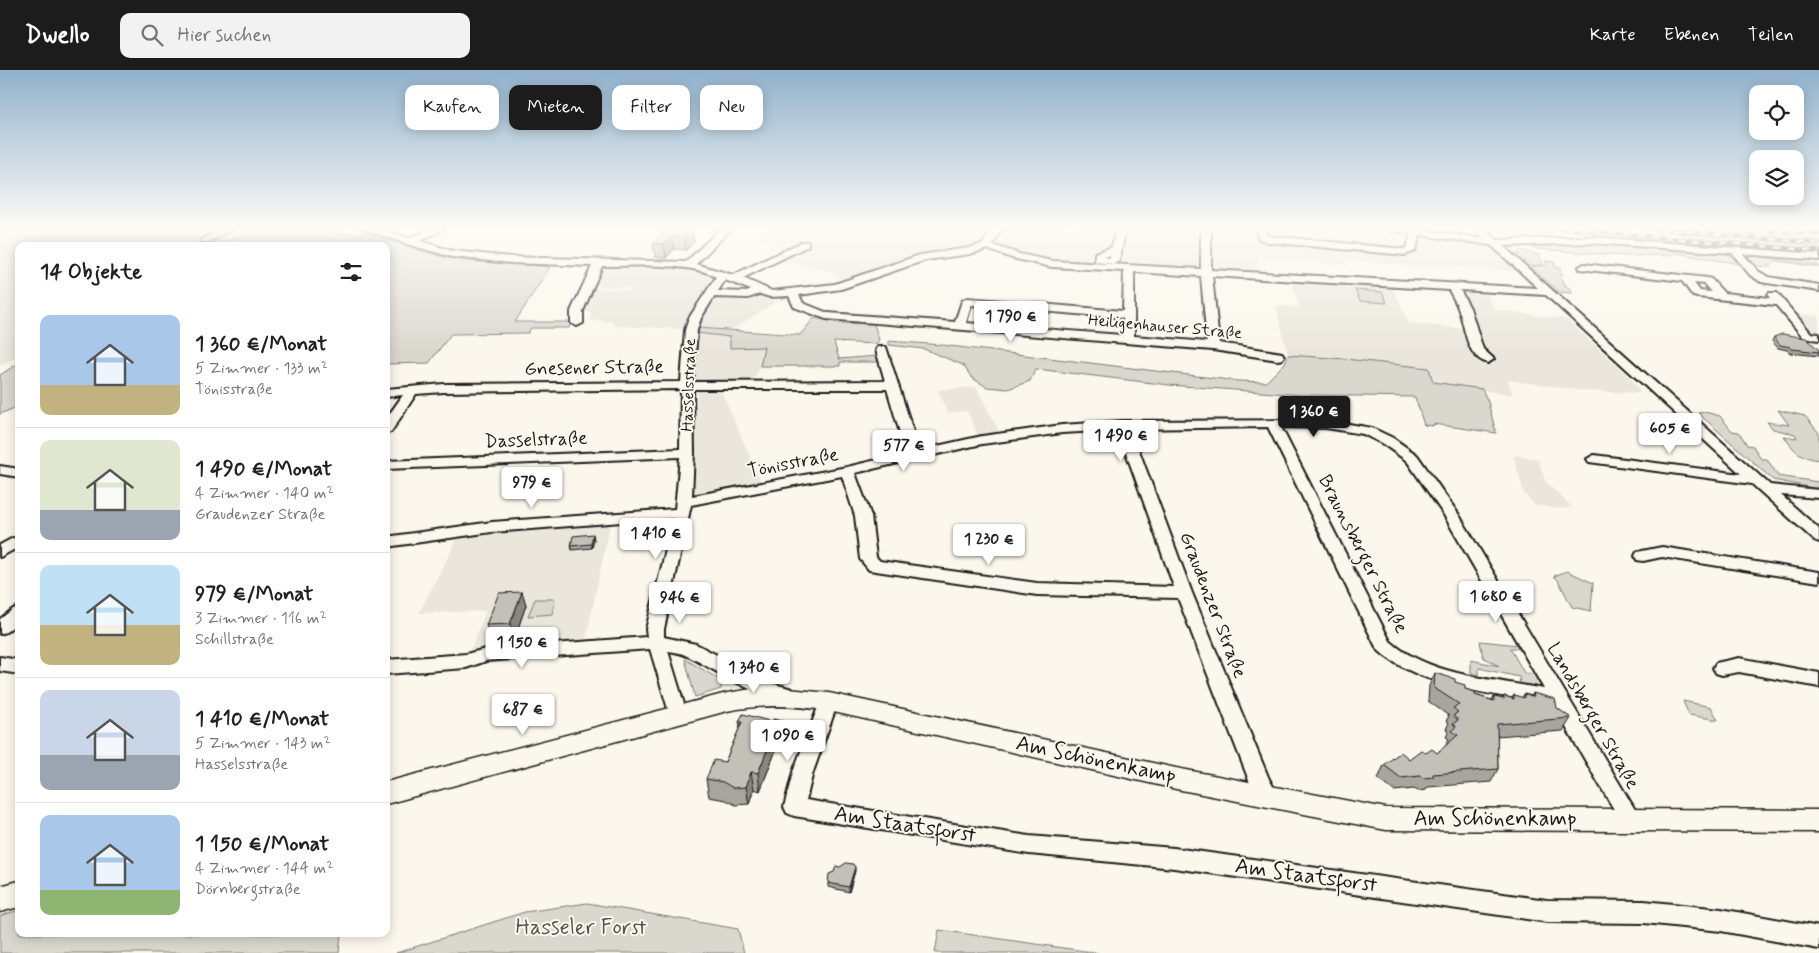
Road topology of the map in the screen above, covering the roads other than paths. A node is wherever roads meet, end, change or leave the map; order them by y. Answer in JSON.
{"nodes":[{"id":1,"x":595,"y":269,"type":"edge"},
{"id":2,"x":710,"y":269,"type":"edge"},
{"id":3,"x":752,"y":269,"type":"edge"},
{"id":4,"x":889,"y":269,"type":"edge"},
{"id":5,"x":1119,"y":269,"type":"edge"},
{"id":6,"x":1206,"y":269,"type":"edge"},
{"id":7,"x":1523,"y":269,"type":"edge"},
{"id":8,"x":1604,"y":269,"type":"edge"},
{"id":9,"x":1751,"y":269,"type":"edge"},
{"id":10,"x":1129,"y":270,"type":"junction"},
{"id":11,"x":1206,"y":273,"type":"junction"},
{"id":12,"x":722,"y":276,"type":"junction"},
{"id":13,"x":1530,"y":276,"type":"junction"},
{"id":14,"x":734,"y":278,"type":"junction"},
{"id":15,"x":1764,"y":280,"type":"junction"},
{"id":16,"x":1453,"y":286,"type":"junction"},
{"id":17,"x":1819,"y":288,"type":"edge"},
{"id":18,"x":760,"y":290,"type":"junction"},
{"id":19,"x":1548,"y":292,"type":"junction"},
{"id":20,"x":711,"y":294,"type":"junction"},
{"id":21,"x":792,"y":294,"type":"junction"},
{"id":22,"x":1779,"y":302,"type":"junction"},
{"id":23,"x":1128,"y":315,"type":"junction"},
{"id":24,"x":577,"y":323,"type":"dead end"},
{"id":25,"x":960,"y":326,"type":"junction"},
{"id":26,"x":1819,"y":337,"type":"edge"},
{"id":27,"x":1128,"y":339,"type":"junction"},
{"id":28,"x":1213,"y":346,"type":"junction"},
{"id":29,"x":882,"y":350,"type":"dead end"},
{"id":30,"x":1278,"y":356,"type":"dead end"},
{"id":31,"x":1488,"y":359,"type":"dead end"},
{"id":32,"x":687,"y":385,"type":"junction"},
{"id":33,"x":892,"y":385,"type":"junction"},
{"id":34,"x":412,"y":391,"type":"junction"},
{"id":35,"x":390,"y":393,"type":"edge"},
{"id":36,"x":390,"y":422,"type":"edge"},
{"id":37,"x":1273,"y":424,"type":"junction"},
{"id":38,"x":1123,"y":425,"type":"junction"},
{"id":39,"x":1356,"y":428,"type":"joint"},
{"id":40,"x":687,"y":453,"type":"junction"},
{"id":41,"x":914,"y":454,"type":"junction"},
{"id":42,"x":1594,"y":459,"type":"dead end"},
{"id":43,"x":390,"y":465,"type":"edge"},
{"id":44,"x":847,"y":472,"type":"junction"},
{"id":45,"x":1761,"y":484,"type":"junction"},
{"id":46,"x":1819,"y":494,"type":"edge"},
{"id":47,"x":683,"y":508,"type":"junction"},
{"id":48,"x":1819,"y":537,"type":"edge"},
{"id":49,"x":390,"y":541,"type":"edge"},
{"id":50,"x":13,"y":543,"type":"dead end"},
{"id":51,"x":0,"y":552,"type":"edge"},
{"id":52,"x":1642,"y":556,"type":"dead end"},
{"id":53,"x":1819,"y":577,"type":"edge"},
{"id":54,"x":1184,"y":593,"type":"junction"},
{"id":55,"x":15,"y":617,"type":"edge"},
{"id":56,"x":657,"y":622,"type":"junction"},
{"id":57,"x":0,"y":628,"type":"edge"},
{"id":58,"x":683,"y":646,"type":"junction"},
{"id":59,"x":660,"y":649,"type":"junction"},
{"id":60,"x":0,"y":664,"type":"edge"},
{"id":61,"x":15,"y":666,"type":"edge"},
{"id":62,"x":390,"y":667,"type":"edge"},
{"id":63,"x":1722,"y":668,"type":"dead end"},
{"id":64,"x":737,"y":673,"type":"junction"},
{"id":65,"x":1819,"y":680,"type":"edge"},
{"id":66,"x":788,"y":696,"type":"junction"},
{"id":67,"x":1558,"y":699,"type":"junction"},
{"id":68,"x":726,"y":702,"type":"junction"},
{"id":69,"x":829,"y":702,"type":"junction"},
{"id":70,"x":678,"y":714,"type":"junction"},
{"id":71,"x":390,"y":792,"type":"edge"},
{"id":72,"x":1269,"y":797,"type":"junction"},
{"id":73,"x":1630,"y":819,"type":"junction"},
{"id":74,"x":1819,"y":821,"type":"edge"},
{"id":75,"x":15,"y":895,"type":"edge"},
{"id":76,"x":0,"y":900,"type":"edge"},
{"id":77,"x":1819,"y":938,"type":"edge"}],
"edges":[{"from":1,"to":24,"type":"street"},
{"from":2,"to":12,"type":"street"},
{"from":3,"to":14,"type":"street"},
{"from":4,"to":21,"type":"street"},
{"from":5,"to":10,"type":"street"},
{"from":6,"to":11,"type":"street"},
{"from":7,"to":13,"type":"street"},
{"from":8,"to":22,"type":"street"},
{"from":9,"to":15,"type":"street"},
{"from":10,"to":11,"type":"street"},
{"from":10,"to":23,"type":"street"},
{"from":11,"to":16,"type":"street"},
{"from":11,"to":28,"type":"street"},
{"from":12,"to":14,"type":"street"},
{"from":12,"to":20,"type":"street","name":"Hasselsstraße"},
{"from":13,"to":16,"type":"street"},
{"from":13,"to":19,"type":"street"},
{"from":14,"to":18,"type":"street"},
{"from":15,"to":17,"type":"street"},
{"from":15,"to":22,"type":"street"},
{"from":16,"to":19,"type":"street"},
{"from":16,"to":31,"type":"street"},
{"from":18,"to":20,"type":"street"},
{"from":18,"to":21,"type":"street"},
{"from":19,"to":45,"type":"street"},
{"from":20,"to":32,"type":"street","name":"Hasselsstraße"},
{"from":21,"to":25,"type":"street","name":"Heiligenhauser Straße"},
{"from":22,"to":26,"type":"street"},
{"from":23,"to":25,"type":"street"},
{"from":23,"to":27,"type":"street"},
{"from":25,"to":27,"type":"street","name":"Heiligenhauser Straße"},
{"from":27,"to":28,"type":"street","name":"Heiligenhauser Straße"},
{"from":28,"to":30,"type":"street","name":"Heiligenhauser Straße"},
{"from":29,"to":33,"type":"street"},
{"from":32,"to":33,"type":"street","name":"Gnesener Straße"},
{"from":32,"to":34,"type":"street","name":"Gnesener Straße"},
{"from":32,"to":40,"type":"street","name":"Hasselsstraße"},
{"from":33,"to":41,"type":"street"},
{"from":34,"to":35,"type":"street","name":"Gnesener Straße"},
{"from":34,"to":36,"type":"street"},
{"from":37,"to":38,"type":"street","name":"Tönisstraße"},
{"from":37,"to":39,"type":"street","name":"Tönisstraße"},
{"from":37,"to":67,"type":"street","name":"Braunsberger Straße"},
{"from":38,"to":41,"type":"street","name":"Tönisstraße"},
{"from":38,"to":54,"type":"street","name":"Graudenzer Straße"},
{"from":39,"to":67,"type":"street","name":"Landsberger Straße"},
{"from":40,"to":43,"type":"street","name":"Dasselstraße"},
{"from":40,"to":47,"type":"street","name":"Hasselsstraße"},
{"from":41,"to":44,"type":"street","name":"Tönisstraße"},
{"from":42,"to":45,"type":"street"},
{"from":44,"to":47,"type":"street","name":"Tönisstraße"},
{"from":44,"to":54,"type":"street"},
{"from":45,"to":46,"type":"street"},
{"from":45,"to":48,"type":"street"},
{"from":47,"to":49,"type":"street","name":"Tönisstraße"},
{"from":47,"to":56,"type":"street","name":"Hasselsstraße"},
{"from":50,"to":51,"type":"street"},
{"from":52,"to":53,"type":"street"},
{"from":54,"to":72,"type":"street","name":"Graudenzer Straße"},
{"from":55,"to":57,"type":"street"},
{"from":56,"to":58,"type":"street"},
{"from":56,"to":59,"type":"street","name":"Hasselsstraße"},
{"from":58,"to":59,"type":"street"},
{"from":58,"to":64,"type":"street"},
{"from":59,"to":62,"type":"street"},
{"from":59,"to":70,"type":"street","name":"Hasselsstraße"},
{"from":60,"to":61,"type":"street"},
{"from":63,"to":65,"type":"street"},
{"from":64,"to":66,"type":"street"},
{"from":64,"to":68,"type":"street"},
{"from":66,"to":68,"type":"main road","name":"Am Schönenkamp"},
{"from":66,"to":69,"type":"main road","name":"Am Schönenkamp"},
{"from":67,"to":73,"type":"street","name":"Landsberger Straße"},
{"from":68,"to":70,"type":"main road","name":"Am Schönenkamp"},
{"from":69,"to":72,"type":"main road","name":"Am Schönenkamp"},
{"from":69,"to":77,"type":"street","name":"Am Staatsforst"},
{"from":70,"to":71,"type":"main road","name":"Am Schönenkamp"},
{"from":72,"to":73,"type":"main road","name":"Am Schönenkamp"},
{"from":73,"to":74,"type":"main road","name":"Am Schönenkamp"},
{"from":75,"to":76,"type":"main road"}]}
